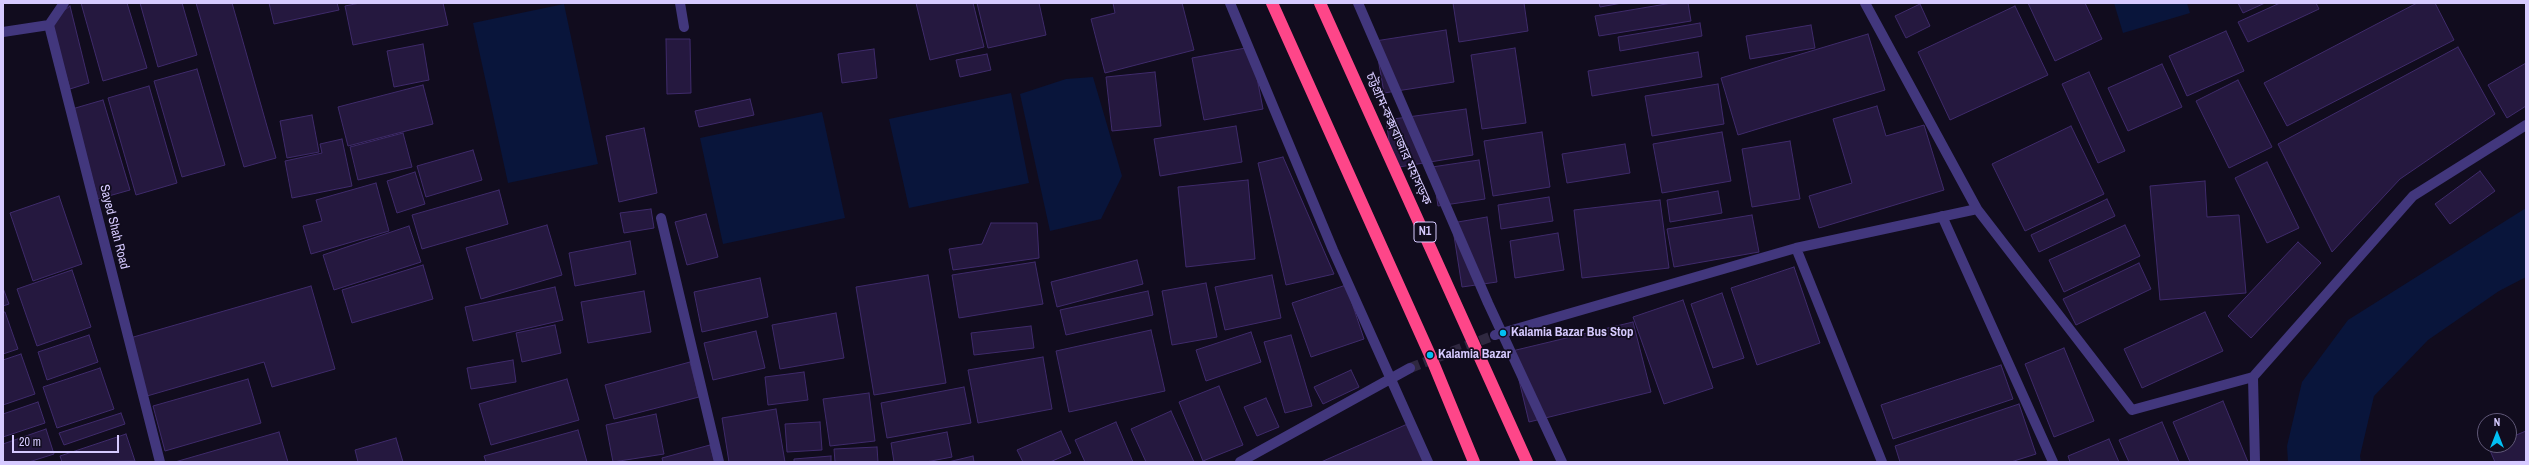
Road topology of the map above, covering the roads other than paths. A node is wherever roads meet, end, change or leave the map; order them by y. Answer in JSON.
{"nodes":[{"id":1,"x":64,"y":3,"type":"edge"},
{"id":2,"x":680,"y":3,"type":"edge"},
{"id":3,"x":1230,"y":3,"type":"edge"},
{"id":4,"x":1272,"y":3,"type":"edge"},
{"id":5,"x":1320,"y":3,"type":"edge"},
{"id":6,"x":1358,"y":3,"type":"edge"},
{"id":7,"x":1865,"y":3,"type":"edge"},
{"id":8,"x":49,"y":25,"type":"junction"},
{"id":9,"x":684,"y":27,"type":"dead end"},
{"id":10,"x":3,"y":32,"type":"edge"},
{"id":11,"x":2526,"y":125,"type":"edge"},
{"id":12,"x":1977,"y":209,"type":"junction"},
{"id":13,"x":1942,"y":216,"type":"junction"},
{"id":14,"x":661,"y":218,"type":"dead end"},
{"id":15,"x":1796,"y":248,"type":"junction"},
{"id":16,"x":1499,"y":334,"type":"junction"},
{"id":17,"x":1410,"y":368,"type":"tunnel mouth"},
{"id":18,"x":1392,"y":377,"type":"junction"},
{"id":19,"x":2253,"y":377,"type":"junction"},
{"id":20,"x":160,"y":462,"type":"edge"},
{"id":21,"x":719,"y":462,"type":"edge"},
{"id":22,"x":1240,"y":462,"type":"edge"},
{"id":23,"x":1428,"y":462,"type":"edge"},
{"id":24,"x":1474,"y":462,"type":"edge"},
{"id":25,"x":1527,"y":462,"type":"edge"},
{"id":26,"x":1562,"y":462,"type":"edge"},
{"id":27,"x":1882,"y":462,"type":"edge"},
{"id":28,"x":2053,"y":462,"type":"edge"},
{"id":29,"x":2255,"y":462,"type":"edge"}],
"edges":[{"from":1,"to":8,"type":"street"},
{"from":2,"to":9,"type":"street"},
{"from":3,"to":18,"type":"street"},
{"from":4,"to":24,"type":"highway"},
{"from":5,"to":25,"type":"highway","name":"চট্টগ্রাম-কক্সবাজার মহাসড়ক","number":"N1"},
{"from":6,"to":16,"type":"street"},
{"from":7,"to":12,"type":"street"},
{"from":8,"to":10,"type":"street"},
{"from":8,"to":20,"type":"street","name":"Sayed Shah Road"},
{"from":11,"to":19,"type":"street"},
{"from":12,"to":13,"type":"street"},
{"from":12,"to":19,"type":"street"},
{"from":13,"to":15,"type":"street"},
{"from":13,"to":28,"type":"street"},
{"from":14,"to":21,"type":"street"},
{"from":15,"to":16,"type":"street"},
{"from":15,"to":27,"type":"street"},
{"from":16,"to":26,"type":"street"},
{"from":17,"to":18,"type":"street"},
{"from":18,"to":22,"type":"street"},
{"from":18,"to":23,"type":"street"},
{"from":19,"to":29,"type":"street"}]}
